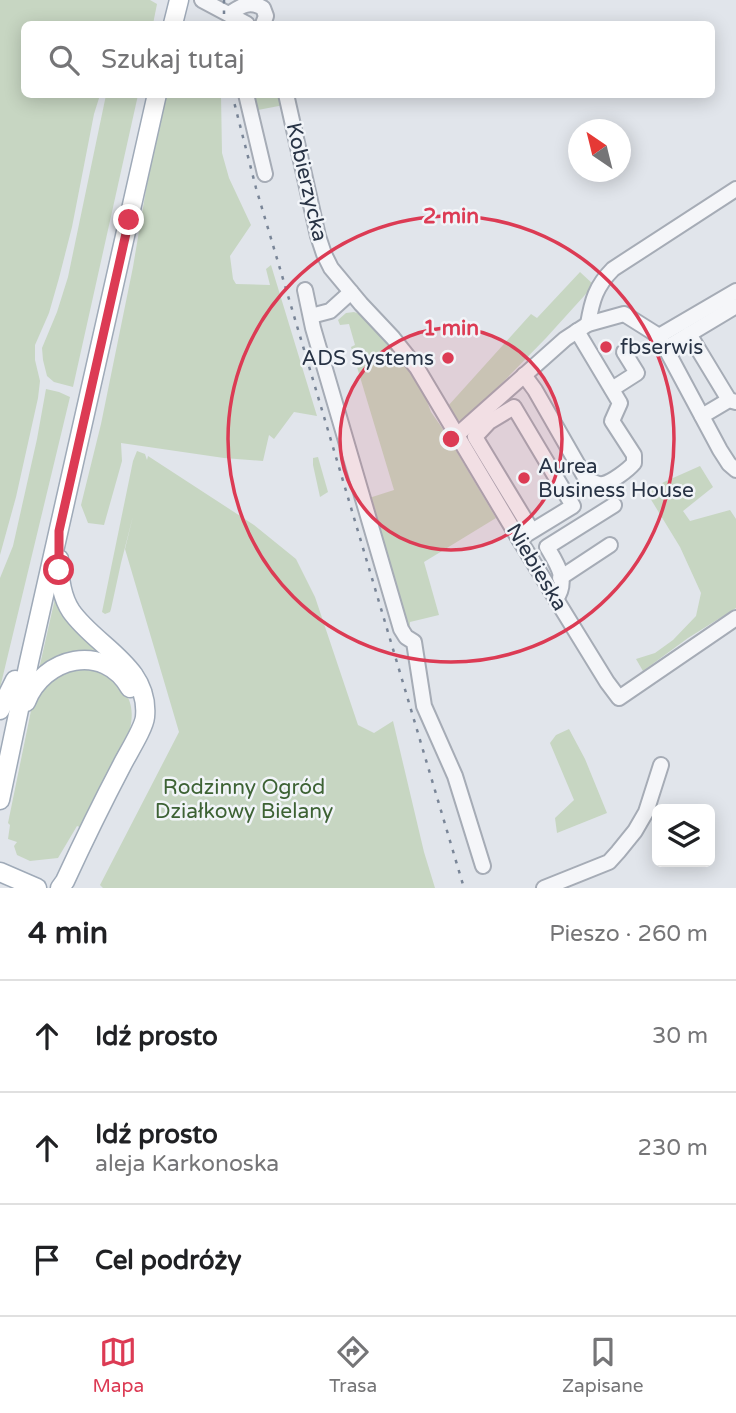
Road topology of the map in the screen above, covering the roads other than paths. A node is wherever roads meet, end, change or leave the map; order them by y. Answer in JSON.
{"nodes":[{"id":1,"x":168,"y":0,"type":"edge"},
{"id":2,"x":179,"y":0,"type":"edge"},
{"id":3,"x":202,"y":0,"type":"edge"},
{"id":4,"x":229,"y":14,"type":"junction"},
{"id":5,"x":164,"y":21,"type":"edge"},
{"id":6,"x":174,"y":21,"type":"edge"},
{"id":7,"x":240,"y":21,"type":"edge"},
{"id":8,"x":264,"y":21,"type":"edge"},
{"id":9,"x":146,"y":98,"type":"edge"},
{"id":10,"x":156,"y":98,"type":"edge"},
{"id":11,"x":247,"y":98,"type":"edge"},
{"id":12,"x":287,"y":98,"type":"edge"},
{"id":13,"x":265,"y":174,"type":"dead end"},
{"id":14,"x":736,"y":189,"type":"edge"},
{"id":15,"x":305,"y":290,"type":"dead end"},
{"id":16,"x":736,"y":291,"type":"edge"},
{"id":17,"x":351,"y":292,"type":"junction"},
{"id":18,"x":736,"y":306,"type":"edge"},
{"id":19,"x":310,"y":316,"type":"junction"},
{"id":20,"x":582,"y":328,"type":"junction"},
{"id":21,"x":690,"y":334,"type":"junction"},
{"id":22,"x":663,"y":342,"type":"junction"},
{"id":23,"x":624,"y":352,"type":"dead end"},
{"id":24,"x":524,"y":374,"type":"junction"},
{"id":25,"x":612,"y":389,"type":"junction"},
{"id":26,"x":733,"y":401,"type":"edge"},
{"id":27,"x":702,"y":416,"type":"junction"},
{"id":28,"x":457,"y":435,"type":"junction"},
{"id":29,"x":736,"y":470,"type":"edge"},
{"id":30,"x":614,"y":505,"type":"dead end"},
{"id":31,"x":59,"y":531,"type":"junction"},
{"id":32,"x":532,"y":531,"type":"junction"},
{"id":33,"x":519,"y":539,"type":"junction"},
{"id":34,"x":610,"y":545,"type":"dead end"},
{"id":35,"x":561,"y":578,"type":"junction"},
{"id":36,"x":556,"y":599,"type":"junction"},
{"id":37,"x":736,"y":618,"type":"edge"},
{"id":38,"x":15,"y":680,"type":"junction"},
{"id":39,"x":0,"y":710,"type":"edge"},
{"id":40,"x":15,"y":730,"type":"junction"},
{"id":41,"x":0,"y":742,"type":"edge"},
{"id":42,"x":132,"y":746,"type":"junction"},
{"id":43,"x":661,"y":765,"type":"dead end"},
{"id":44,"x":0,"y":800,"type":"edge"},
{"id":45,"x":483,"y":866,"type":"dead end"},
{"id":46,"x":0,"y":872,"type":"edge"},
{"id":47,"x":63,"y":884,"type":"edge"},
{"id":48,"x":37,"y":888,"type":"edge"},
{"id":49,"x":544,"y":888,"type":"edge"}],
"edges":[{"from":1,"to":5,"type":"main road"},
{"from":2,"to":6,"type":"main road"},
{"from":3,"to":4,"type":"street"},
{"from":4,"to":7,"type":"street"},
{"from":4,"to":8,"type":"street"},
{"from":9,"to":38,"type":"main road"},
{"from":10,"to":31,"type":"main road"},
{"from":11,"to":13,"type":"street"},
{"from":12,"to":17,"type":"street","name":"Kobierzycka"},
{"from":14,"to":20,"type":"street"},
{"from":15,"to":19,"type":"street"},
{"from":16,"to":22,"type":"street"},
{"from":17,"to":19,"type":"street"},
{"from":17,"to":28,"type":"street","name":"Kobierzycka"},
{"from":18,"to":21,"type":"street"},
{"from":19,"to":45,"type":"street"},
{"from":20,"to":22,"type":"street"},
{"from":20,"to":24,"type":"street"},
{"from":20,"to":25,"type":"street"},
{"from":21,"to":22,"type":"street"},
{"from":21,"to":26,"type":"street"},
{"from":22,"to":27,"type":"street"},
{"from":23,"to":25,"type":"street"},
{"from":24,"to":25,"type":"street"},
{"from":24,"to":28,"type":"street"},
{"from":26,"to":27,"type":"street"},
{"from":27,"to":29,"type":"street"},
{"from":28,"to":33,"type":"street","name":"Niebieska"},
{"from":30,"to":35,"type":"street"},
{"from":31,"to":40,"type":"main road"},
{"from":31,"to":42,"type":"main road"},
{"from":32,"to":32,"type":"street"},
{"from":32,"to":33,"type":"street"},
{"from":33,"to":36,"type":"street","name":"Niebieska"},
{"from":34,"to":35,"type":"street"},
{"from":35,"to":36,"type":"street"},
{"from":36,"to":37,"type":"street","name":"Niebieska"},
{"from":38,"to":39,"type":"main road"},
{"from":38,"to":41,"type":"main road"},
{"from":40,"to":42,"type":"main road"},
{"from":40,"to":44,"type":"main road"},
{"from":42,"to":47,"type":"main road"},
{"from":43,"to":49,"type":"street"},
{"from":46,"to":48,"type":"main road"}]}
